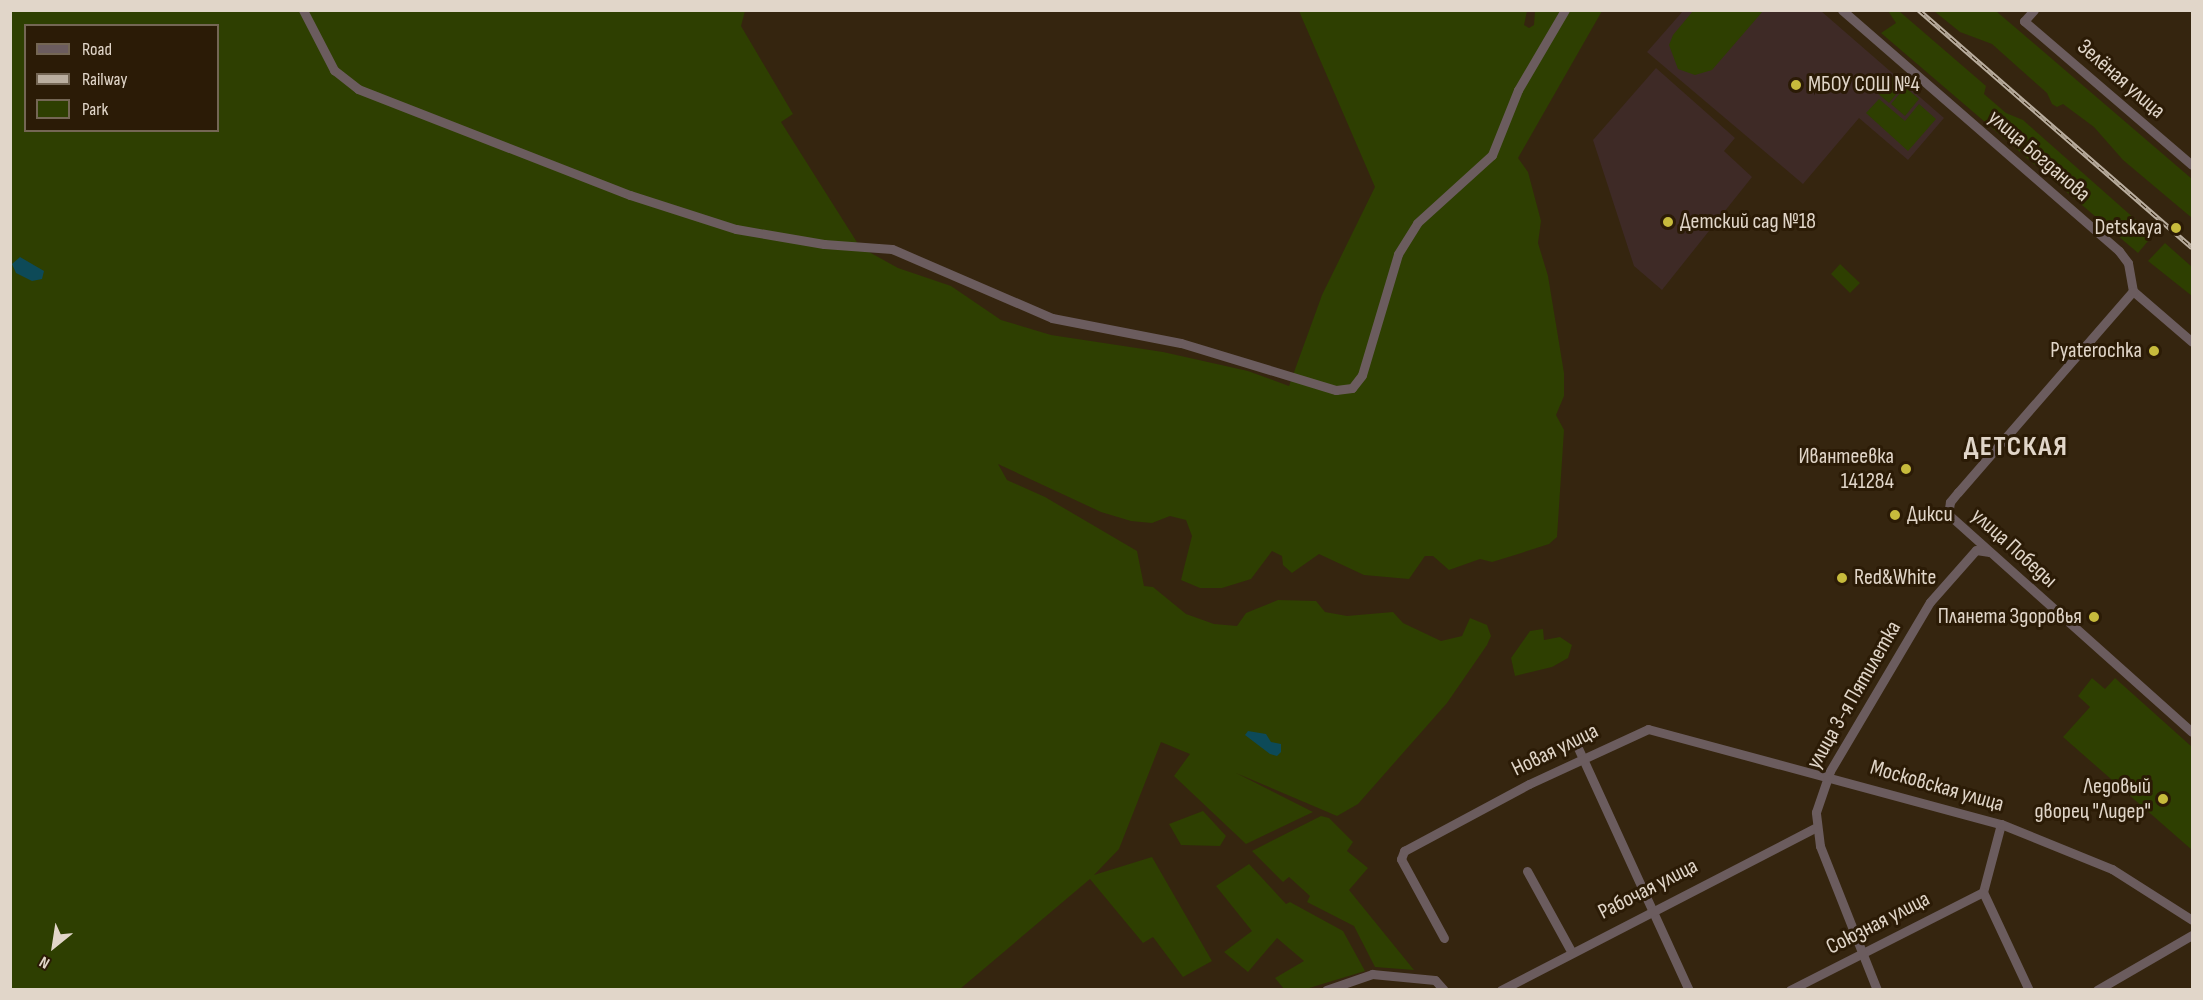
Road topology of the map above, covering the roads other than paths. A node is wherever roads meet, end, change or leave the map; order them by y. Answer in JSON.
{"nodes":[{"id":1,"x":303,"y":10,"type":"edge"},
{"id":2,"x":1565,"y":10,"type":"edge"},
{"id":3,"x":1842,"y":10,"type":"edge"},
{"id":4,"x":2034,"y":10,"type":"edge"},
{"id":5,"x":2193,"y":165,"type":"edge"},
{"id":6,"x":2133,"y":291,"type":"junction"},
{"id":7,"x":2193,"y":342,"type":"edge"},
{"id":8,"x":1989,"y":552,"type":"junction"},
{"id":9,"x":2193,"y":732,"type":"edge"},
{"id":10,"x":1578,"y":748,"type":"dead end"},
{"id":11,"x":1582,"y":758,"type":"junction"},
{"id":12,"x":1828,"y":776,"type":"junction"},
{"id":13,"x":2001,"y":824,"type":"junction"},
{"id":14,"x":1815,"y":828,"type":"junction"},
{"id":15,"x":1527,"y":871,"type":"dead end"},
{"id":16,"x":1983,"y":892,"type":"junction"},
{"id":17,"x":1653,"y":908,"type":"junction"},
{"id":18,"x":2193,"y":920,"type":"edge"},
{"id":19,"x":2193,"y":935,"type":"edge"},
{"id":20,"x":1444,"y":938,"type":"dead end"},
{"id":21,"x":1571,"y":951,"type":"junction"},
{"id":22,"x":1862,"y":952,"type":"junction"},
{"id":23,"x":1326,"y":990,"type":"edge"},
{"id":24,"x":1444,"y":990,"type":"edge"},
{"id":25,"x":1501,"y":990,"type":"edge"},
{"id":26,"x":1689,"y":990,"type":"edge"},
{"id":27,"x":1790,"y":990,"type":"edge"},
{"id":28,"x":1877,"y":990,"type":"edge"},
{"id":29,"x":2029,"y":990,"type":"edge"},
{"id":30,"x":2097,"y":990,"type":"edge"}],
"edges":[{"from":1,"to":2,"type":"street"},
{"from":3,"to":6,"type":"street","name":"улица Богданова"},
{"from":4,"to":5,"type":"street","name":"Зелёная улица"},
{"from":6,"to":7,"type":"street"},
{"from":6,"to":8,"type":"street","name":"улица Победы"},
{"from":8,"to":9,"type":"street","name":"улица Победы"},
{"from":8,"to":12,"type":"street","name":"улица 3-я Пятилетка"},
{"from":10,"to":11,"type":"street"},
{"from":11,"to":12,"type":"street","name":"Новая улица"},
{"from":11,"to":17,"type":"street"},
{"from":11,"to":20,"type":"street","name":"Новая улица"},
{"from":12,"to":13,"type":"street","name":"Московская улица"},
{"from":12,"to":14,"type":"street","name":"улица 3-я Пятилетка"},
{"from":13,"to":16,"type":"street"},
{"from":13,"to":18,"type":"street","name":"Московская улица"},
{"from":14,"to":17,"type":"street","name":"Рабочая улица"},
{"from":14,"to":22,"type":"street"},
{"from":15,"to":21,"type":"street"},
{"from":16,"to":22,"type":"street","name":"Союзная улица"},
{"from":16,"to":29,"type":"street"},
{"from":17,"to":21,"type":"street","name":"Рабочая улица"},
{"from":17,"to":26,"type":"street"},
{"from":19,"to":30,"type":"street"},
{"from":21,"to":25,"type":"street","name":"Рабочая улица"},
{"from":22,"to":27,"type":"street","name":"Союзная улица"},
{"from":22,"to":28,"type":"street"},
{"from":23,"to":24,"type":"street"}]}
